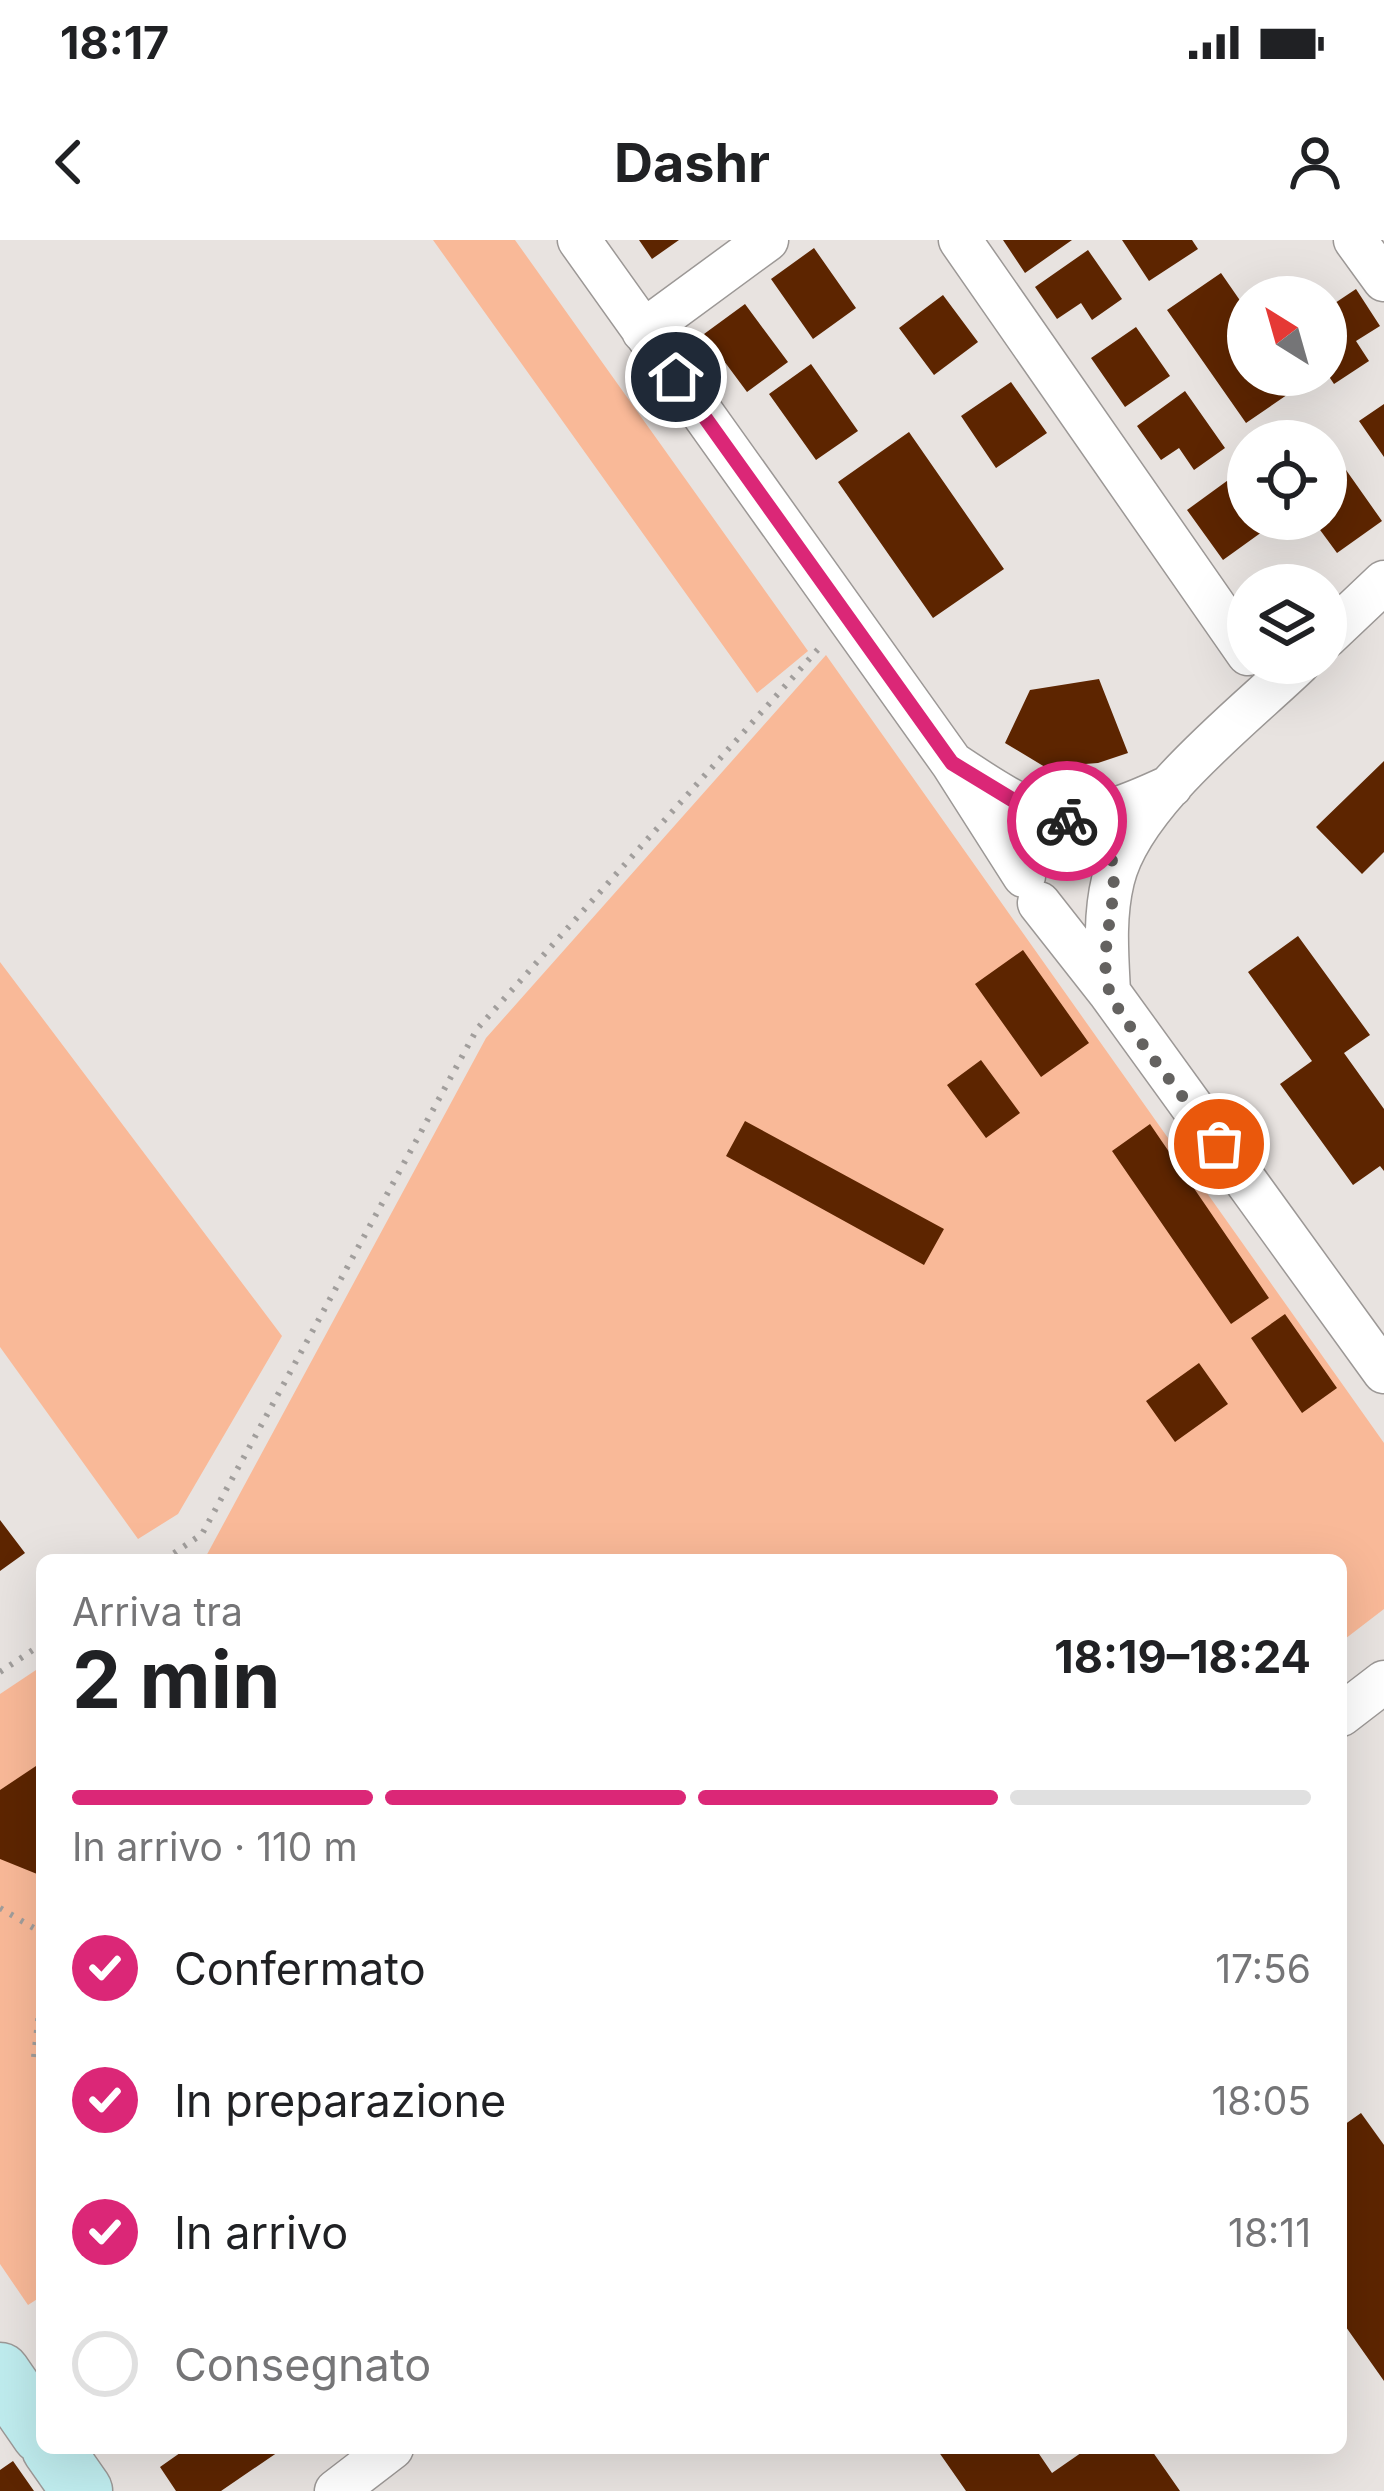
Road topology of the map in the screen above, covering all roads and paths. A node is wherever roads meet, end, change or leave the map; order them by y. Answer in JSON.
{"nodes":[{"id":1,"x":579,"y":240,"type":"edge"},
{"id":2,"x":767,"y":240,"type":"edge"},
{"id":3,"x":960,"y":240,"type":"edge"},
{"id":4,"x":1355,"y":240,"type":"edge"},
{"id":5,"x":1384,"y":280,"type":"edge"},
{"id":6,"x":643,"y":331,"type":"junction"},
{"id":7,"x":1384,"y":582,"type":"edge"},
{"id":8,"x":1347,"y":617,"type":"edge"},
{"id":9,"x":1227,"y":623,"type":"edge"},
{"id":10,"x":859,"y":632,"type":"junction"},
{"id":11,"x":1264,"y":684,"type":"edge"},
{"id":12,"x":952,"y":763,"type":"junction"},
{"id":13,"x":1172,"y":786,"type":"junction"},
{"id":14,"x":1070,"y":822,"type":"junction"},
{"id":15,"x":1113,"y":876,"type":"junction"},
{"id":16,"x":1032,"y":889,"type":"junction"},
{"id":17,"x":1109,"y":992,"type":"junction"},
{"id":18,"x":1384,"y":1372,"type":"edge"},
{"id":19,"x":173,"y":1554,"type":"edge"},
{"id":20,"x":36,"y":1648,"type":"edge"},
{"id":21,"x":0,"y":1672,"type":"edge"},
{"id":22,"x":1384,"y":1682,"type":"edge"},
{"id":23,"x":1347,"y":1710,"type":"edge"},
{"id":24,"x":0,"y":1908,"type":"edge"},
{"id":25,"x":36,"y":1929,"type":"edge"},
{"id":26,"x":36,"y":2039,"type":"edge"},
{"id":27,"x":34,"y":2057,"type":"dead end"},
{"id":28,"x":0,"y":2373,"type":"edge"},
{"id":29,"x":36,"y":2425,"type":"edge"},
{"id":30,"x":56,"y":2454,"type":"edge"},
{"id":31,"x":384,"y":2454,"type":"edge"},
{"id":32,"x":82,"y":2491,"type":"edge"},
{"id":33,"x":336,"y":2491,"type":"edge"}],
"edges":[{"from":1,"to":6,"type":"street"},
{"from":2,"to":6,"type":"street"},
{"from":3,"to":9,"type":"street"},
{"from":4,"to":5,"type":"street"},
{"from":6,"to":10,"type":"street"},
{"from":7,"to":8,"type":"street"},
{"from":10,"to":12,"type":"street"},
{"from":10,"to":19,"type":"path"},
{"from":11,"to":13,"type":"street"},
{"from":12,"to":14,"type":"street"},
{"from":12,"to":16,"type":"street"},
{"from":13,"to":14,"type":"street"},
{"from":13,"to":15,"type":"street"},
{"from":14,"to":15,"type":"street"},
{"from":14,"to":16,"type":"street"},
{"from":15,"to":16,"type":"street"},
{"from":15,"to":17,"type":"street"},
{"from":16,"to":17,"type":"street"},
{"from":17,"to":18,"type":"street"},
{"from":20,"to":21,"type":"path"},
{"from":22,"to":23,"type":"street"},
{"from":24,"to":25,"type":"path"},
{"from":26,"to":27,"type":"path"},
{"from":28,"to":29,"type":"street"},
{"from":30,"to":32,"type":"street"},
{"from":31,"to":33,"type":"street"}]}
